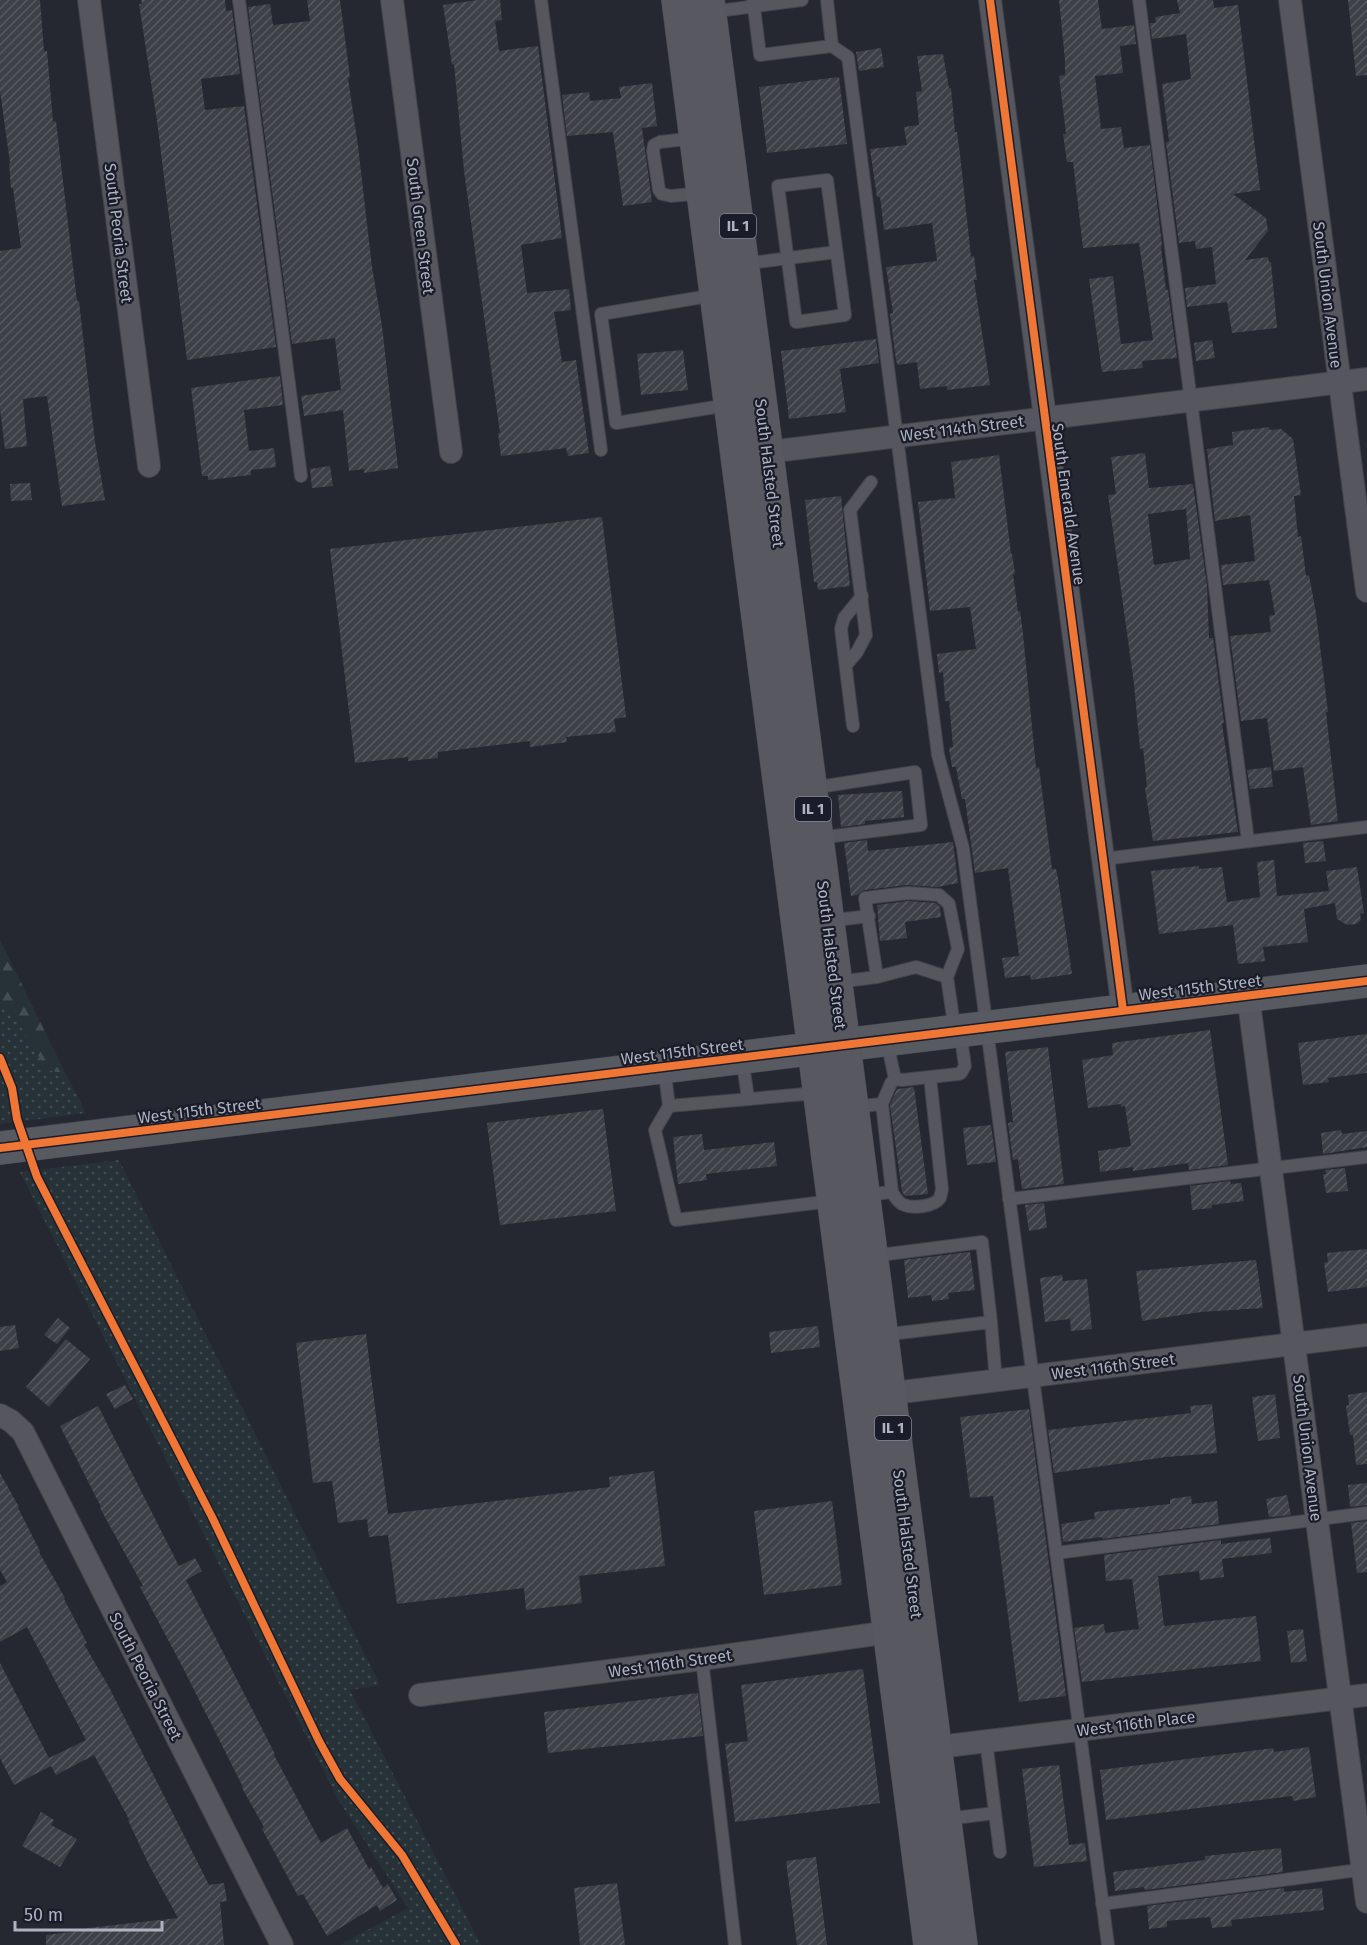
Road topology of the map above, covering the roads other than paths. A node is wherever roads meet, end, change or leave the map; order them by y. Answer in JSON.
{"nodes":[{"id":1,"x":89,"y":0,"type":"edge"},
{"id":2,"x":239,"y":0,"type":"edge"},
{"id":3,"x":392,"y":0,"type":"edge"},
{"id":4,"x":542,"y":0,"type":"edge"},
{"id":5,"x":678,"y":0,"type":"edge"},
{"id":6,"x":802,"y":0,"type":"edge"},
{"id":7,"x":827,"y":0,"type":"edge"},
{"id":8,"x":990,"y":0,"type":"edge"},
{"id":9,"x":1139,"y":0,"type":"edge"},
{"id":10,"x":1290,"y":0,"type":"edge"},
{"id":11,"x":754,"y":3,"type":"edge"},
{"id":12,"x":709,"y":6,"type":"edge"},
{"id":13,"x":832,"y":46,"type":"junction"},
{"id":14,"x":696,"y":138,"type":"junction"},
{"id":15,"x":703,"y":193,"type":"junction"},
{"id":16,"x":836,"y":252,"type":"junction"},
{"id":17,"x":787,"y":258,"type":"junction"},
{"id":18,"x":743,"y":264,"type":"junction"},
{"id":19,"x":716,"y":295,"type":"junction"},
{"id":20,"x":1367,"y":379,"type":"edge"},
{"id":21,"x":1340,"y":382,"type":"junction"},
{"id":22,"x":1191,"y":400,"type":"junction"},
{"id":23,"x":730,"y":405,"type":"junction"},
{"id":24,"x":1044,"y":418,"type":"junction"},
{"id":25,"x":896,"y":436,"type":"junction"},
{"id":26,"x":601,"y":450,"type":"dead end"},
{"id":27,"x":451,"y":452,"type":"dead end"},
{"id":28,"x":752,"y":454,"type":"junction"},
{"id":29,"x":149,"y":466,"type":"dead end"},
{"id":30,"x":301,"y":476,"type":"dead end"},
{"id":31,"x":871,"y":482,"type":"dead end"},
{"id":32,"x":1367,"y":591,"type":"edge"},
{"id":33,"x":862,"y":596,"type":"junction"},
{"id":34,"x":846,"y":665,"type":"junction"},
{"id":35,"x":853,"y":726,"type":"dead end"},
{"id":36,"x":811,"y":788,"type":"junction"},
{"id":37,"x":1367,"y":827,"type":"edge"},
{"id":38,"x":817,"y":838,"type":"junction"},
{"id":39,"x":1248,"y":841,"type":"junction"},
{"id":40,"x":1103,"y":859,"type":"junction"},
{"id":41,"x":868,"y":916,"type":"junction"},
{"id":42,"x":828,"y":921,"type":"junction"},
{"id":43,"x":877,"y":977,"type":"junction"},
{"id":44,"x":947,"y":977,"type":"junction"},
{"id":45,"x":1367,"y":981,"type":"edge"},
{"id":46,"x":836,"y":982,"type":"junction"},
{"id":47,"x":1248,"y":995,"type":"junction"},
{"id":48,"x":1123,"y":1010,"type":"junction"},
{"id":49,"x":967,"y":1030,"type":"junction"},
{"id":50,"x":887,"y":1040,"type":"junction"},
{"id":51,"x":828,"y":1047,"type":"junction"},
{"id":52,"x":742,"y":1057,"type":"junction"},
{"id":53,"x":664,"y":1067,"type":"junction"},
{"id":54,"x":930,"y":1077,"type":"junction"},
{"id":55,"x":895,"y":1079,"type":"junction"},
{"id":56,"x":819,"y":1093,"type":"junction"},
{"id":57,"x":748,"y":1098,"type":"junction"},
{"id":58,"x":867,"y":1105,"type":"junction"},
{"id":59,"x":669,"y":1106,"type":"junction"},
{"id":60,"x":0,"y":1148,"type":"edge"},
{"id":61,"x":1367,"y":1157,"type":"edge"},
{"id":62,"x":1271,"y":1168,"type":"junction"},
{"id":63,"x":863,"y":1196,"type":"junction"},
{"id":64,"x":1009,"y":1199,"type":"junction"},
{"id":65,"x":870,"y":1256,"type":"junction"},
{"id":66,"x":991,"y":1322,"type":"junction"},
{"id":67,"x":881,"y":1335,"type":"junction"},
{"id":68,"x":1367,"y":1335,"type":"edge"},
{"id":69,"x":1294,"y":1344,"type":"junction"},
{"id":70,"x":1032,"y":1376,"type":"junction"},
{"id":71,"x":996,"y":1381,"type":"junction"},
{"id":72,"x":873,"y":1396,"type":"junction"},
{"id":73,"x":0,"y":1415,"type":"edge"},
{"id":74,"x":1367,"y":1513,"type":"edge"},
{"id":75,"x":1317,"y":1519,"type":"junction"},
{"id":76,"x":1056,"y":1553,"type":"junction"},
{"id":77,"x":904,"y":1630,"type":"junction"},
{"id":78,"x":702,"y":1659,"type":"junction"},
{"id":79,"x":420,"y":1695,"type":"dead end"},
{"id":80,"x":1367,"y":1695,"type":"edge"},
{"id":81,"x":1340,"y":1698,"type":"junction"},
{"id":82,"x":1079,"y":1730,"type":"junction"},
{"id":83,"x":986,"y":1742,"type":"junction"},
{"id":84,"x":920,"y":1750,"type":"junction"},
{"id":85,"x":995,"y":1813,"type":"junction"},
{"id":86,"x":944,"y":1819,"type":"junction"},
{"id":87,"x":1000,"y":1852,"type":"dead end"},
{"id":88,"x":1365,"y":1869,"type":"edge"},
{"id":89,"x":1367,"y":1902,"type":"edge"},
{"id":90,"x":1102,"y":1904,"type":"junction"},
{"id":91,"x":282,"y":1945,"type":"edge"},
{"id":92,"x":735,"y":1945,"type":"edge"},
{"id":93,"x":930,"y":1945,"type":"edge"},
{"id":94,"x":961,"y":1945,"type":"edge"},
{"id":95,"x":1107,"y":1945,"type":"edge"}],
"edges":[{"from":1,"to":29,"type":"street","name":"South Peoria Street"},
{"from":2,"to":30,"type":"lane"},
{"from":3,"to":27,"type":"street","name":"South Green Street"},
{"from":4,"to":26,"type":"lane"},
{"from":5,"to":14,"type":"main road","name":"South Halsted Street","number":"IL 1"},
{"from":6,"to":11,"type":"lane"},
{"from":7,"to":13,"type":"lane"},
{"from":8,"to":24,"type":"street","name":"South Emerald Avenue"},
{"from":9,"to":22,"type":"lane"},
{"from":10,"to":21,"type":"street","name":"South Union Avenue"},
{"from":11,"to":12,"type":"lane"},
{"from":11,"to":13,"type":"lane"},
{"from":12,"to":18,"type":"main road","name":"South Halsted Street","number":"IL 1"},
{"from":13,"to":25,"type":"lane"},
{"from":14,"to":15,"type":"main road","name":"South Halsted Street","number":"IL 1"},
{"from":14,"to":15,"type":"lane"},
{"from":15,"to":19,"type":"main road","name":"South Halsted Street","number":"IL 1"},
{"from":16,"to":17,"type":"lane"},
{"from":16,"to":17,"type":"lane"},
{"from":16,"to":17,"type":"lane"},
{"from":17,"to":18,"type":"lane"},
{"from":18,"to":28,"type":"main road","name":"South Halsted Street","number":"IL 1"},
{"from":19,"to":23,"type":"main road","name":"South Halsted Street","number":"IL 1"},
{"from":19,"to":23,"type":"lane"},
{"from":20,"to":21,"type":"street","name":"West 114th Street"},
{"from":21,"to":22,"type":"street","name":"West 114th Street"},
{"from":21,"to":32,"type":"street","name":"South Union Avenue"},
{"from":22,"to":24,"type":"street","name":"West 114th Street"},
{"from":22,"to":39,"type":"lane"},
{"from":23,"to":28,"type":"main road","name":"South Halsted Street","number":"IL 1"},
{"from":24,"to":25,"type":"street","name":"West 114th Street"},
{"from":24,"to":40,"type":"street","name":"South Emerald Avenue"},
{"from":25,"to":28,"type":"street","name":"West 114th Street"},
{"from":25,"to":49,"type":"lane"},
{"from":28,"to":36,"type":"main road","name":"South Halsted Street","number":"IL 1"},
{"from":28,"to":51,"type":"main road","name":"South Halsted Street","number":"IL 1"},
{"from":31,"to":33,"type":"lane"},
{"from":33,"to":34,"type":"lane"},
{"from":33,"to":34,"type":"lane"},
{"from":34,"to":35,"type":"lane"},
{"from":36,"to":38,"type":"main road","name":"South Halsted Street","number":"IL 1"},
{"from":36,"to":38,"type":"lane"},
{"from":37,"to":39,"type":"lane"},
{"from":38,"to":42,"type":"main road","name":"South Halsted Street","number":"IL 1"},
{"from":39,"to":40,"type":"lane"},
{"from":40,"to":48,"type":"street","name":"South Emerald Avenue"},
{"from":41,"to":42,"type":"lane"},
{"from":41,"to":43,"type":"lane"},
{"from":41,"to":44,"type":"lane"},
{"from":42,"to":46,"type":"main road","name":"South Halsted Street","number":"IL 1"},
{"from":43,"to":44,"type":"lane"},
{"from":43,"to":46,"type":"lane"},
{"from":44,"to":49,"type":"lane"},
{"from":45,"to":47,"type":"street","name":"West 115th Street"},
{"from":46,"to":51,"type":"main road","name":"South Halsted Street","number":"IL 1"},
{"from":47,"to":48,"type":"street","name":"West 115th Street"},
{"from":47,"to":62,"type":"street","name":"South Union Avenue"},
{"from":48,"to":49,"type":"street","name":"West 115th Street"},
{"from":49,"to":50,"type":"street","name":"West 115th Street"},
{"from":49,"to":54,"type":"lane"},
{"from":49,"to":64,"type":"lane"},
{"from":50,"to":51,"type":"street","name":"West 115th Street"},
{"from":50,"to":55,"type":"lane"},
{"from":51,"to":52,"type":"street","name":"West 115th Street"},
{"from":51,"to":56,"type":"main road","name":"South Halsted Street","number":"IL 1"},
{"from":51,"to":58,"type":"main road","name":"South Halsted Street","number":"IL 1"},
{"from":52,"to":53,"type":"street","name":"West 115th Street"},
{"from":52,"to":57,"type":"lane"},
{"from":53,"to":59,"type":"lane"},
{"from":53,"to":60,"type":"street","name":"West 115th Street"},
{"from":54,"to":55,"type":"lane"},
{"from":54,"to":63,"type":"lane"},
{"from":55,"to":58,"type":"lane"},
{"from":56,"to":57,"type":"lane"},
{"from":56,"to":63,"type":"main road","name":"South Halsted Street","number":"IL 1"},
{"from":57,"to":59,"type":"lane"},
{"from":58,"to":63,"type":"main road","name":"South Halsted Street","number":"IL 1"},
{"from":59,"to":63,"type":"lane"},
{"from":61,"to":62,"type":"lane"},
{"from":62,"to":64,"type":"lane"},
{"from":62,"to":69,"type":"street","name":"South Union Avenue"},
{"from":63,"to":65,"type":"main road","name":"South Halsted Street","number":"IL 1"},
{"from":63,"to":72,"type":"main road","name":"South Halsted Street","number":"IL 1"},
{"from":64,"to":70,"type":"lane"},
{"from":65,"to":66,"type":"lane"},
{"from":65,"to":67,"type":"main road","name":"South Halsted Street","number":"IL 1"},
{"from":66,"to":67,"type":"lane"},
{"from":66,"to":71,"type":"lane"},
{"from":67,"to":72,"type":"main road","name":"South Halsted Street","number":"IL 1"},
{"from":68,"to":69,"type":"street","name":"West 116th Street"},
{"from":69,"to":70,"type":"street","name":"West 116th Street"},
{"from":69,"to":75,"type":"street","name":"South Union Avenue"},
{"from":70,"to":71,"type":"street","name":"West 116th Street"},
{"from":70,"to":76,"type":"lane"},
{"from":71,"to":72,"type":"street","name":"West 116th Street"},
{"from":72,"to":77,"type":"main road","name":"South Halsted Street","number":"IL 1"},
{"from":73,"to":91,"type":"street","name":"South Peoria Street"},
{"from":74,"to":75,"type":"lane"},
{"from":75,"to":76,"type":"lane"},
{"from":75,"to":81,"type":"street","name":"South Union Avenue"},
{"from":76,"to":82,"type":"lane"},
{"from":77,"to":78,"type":"street","name":"West 116th Street"},
{"from":77,"to":84,"type":"main road","name":"South Halsted Street","number":"IL 1"},
{"from":78,"to":79,"type":"street","name":"West 116th Street"},
{"from":78,"to":92,"type":"lane"},
{"from":80,"to":81,"type":"street","name":"West 116th Place"},
{"from":81,"to":82,"type":"street","name":"West 116th Place"},
{"from":81,"to":88,"type":"street","name":"South Union Avenue"},
{"from":82,"to":83,"type":"street","name":"West 116th Place"},
{"from":82,"to":90,"type":"lane"},
{"from":83,"to":84,"type":"street","name":"West 116th Place"},
{"from":83,"to":85,"type":"lane"},
{"from":84,"to":86,"type":"main road","name":"South Halsted Street","number":"IL 1"},
{"from":84,"to":93,"type":"main road","name":"South Halsted Street","number":"IL 1"},
{"from":85,"to":86,"type":"lane"},
{"from":85,"to":87,"type":"lane"},
{"from":86,"to":94,"type":"main road","name":"South Halsted Street","number":"IL 1"},
{"from":88,"to":89,"type":"street","name":"South Union Avenue"},
{"from":88,"to":90,"type":"lane"},
{"from":90,"to":95,"type":"lane"}]}
